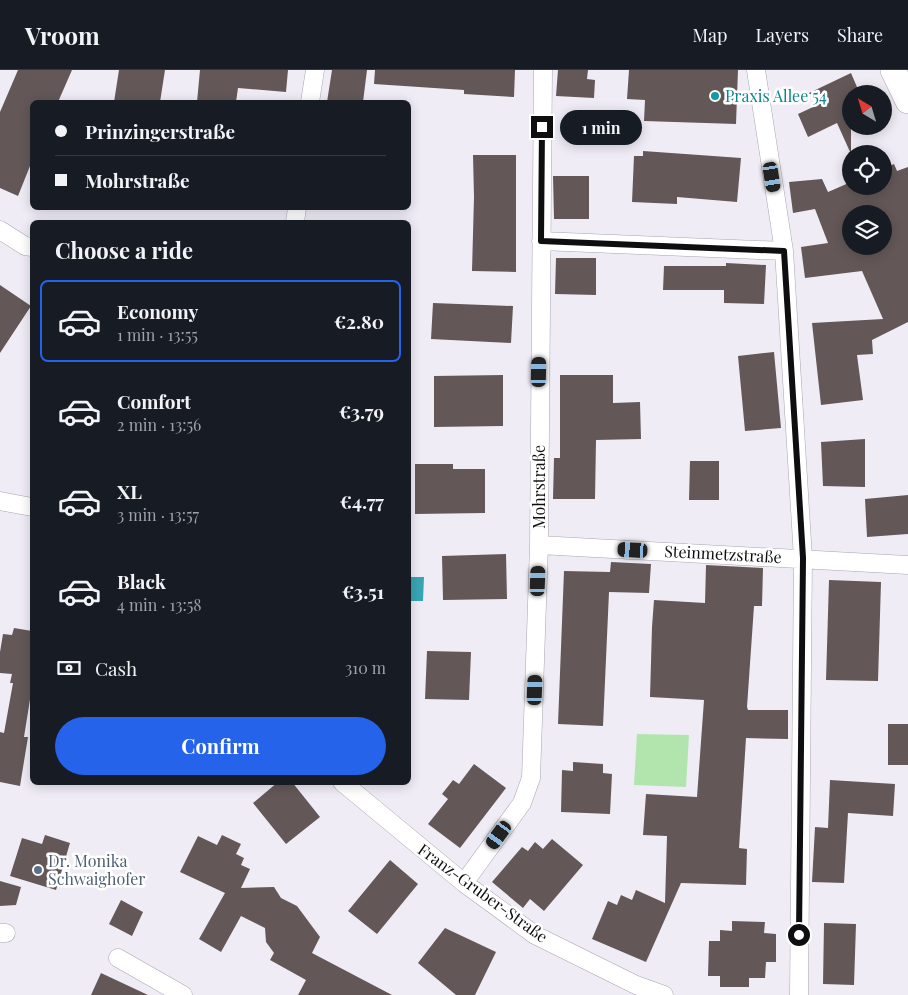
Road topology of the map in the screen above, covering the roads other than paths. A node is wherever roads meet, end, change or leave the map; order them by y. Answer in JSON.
{"nodes":[{"id":1,"x":315,"y":70,"type":"edge"},
{"id":2,"x":542,"y":70,"type":"edge"},
{"id":3,"x":756,"y":70,"type":"edge"},
{"id":4,"x":893,"y":70,"type":"edge"},
{"id":5,"x":310,"y":100,"type":"edge"},
{"id":6,"x":908,"y":101,"type":"edge"},
{"id":7,"x":0,"y":230,"type":"edge"},
{"id":8,"x":541,"y":241,"type":"junction"},
{"id":9,"x":30,"y":247,"type":"edge"},
{"id":10,"x":784,"y":251,"type":"junction"},
{"id":11,"x":0,"y":501,"type":"edge"},
{"id":12,"x":30,"y":507,"type":"edge"},
{"id":13,"x":539,"y":545,"type":"junction"},
{"id":14,"x":803,"y":558,"type":"junction"},
{"id":15,"x":908,"y":565,"type":"edge"},
{"id":16,"x":346,"y":785,"type":"edge"},
{"id":17,"x":464,"y":883,"type":"junction"},
{"id":18,"x":118,"y":958,"type":"dead end"},
{"id":19,"x":183,"y":995,"type":"edge"},
{"id":20,"x":664,"y":995,"type":"edge"},
{"id":21,"x":799,"y":995,"type":"edge"}],
"edges":[{"from":1,"to":5,"type":"street"},
{"from":2,"to":8,"type":"street","name":"Mohrstraße"},
{"from":3,"to":10,"type":"street"},
{"from":4,"to":6,"type":"main road"},
{"from":7,"to":9,"type":"street"},
{"from":8,"to":10,"type":"street"},
{"from":8,"to":13,"type":"street","name":"Mohrstraße"},
{"from":10,"to":14,"type":"street"},
{"from":11,"to":12,"type":"street"},
{"from":13,"to":14,"type":"street","name":"Steinmetzstraße"},
{"from":13,"to":17,"type":"street","name":"Mohrstraße"},
{"from":14,"to":15,"type":"street","name":"Steinmetzstraße"},
{"from":14,"to":21,"type":"street"},
{"from":16,"to":17,"type":"street","name":"Franz-Gruber-Straße"},
{"from":17,"to":20,"type":"street","name":"Franz-Gruber-Straße"},
{"from":18,"to":19,"type":"street"}]}
